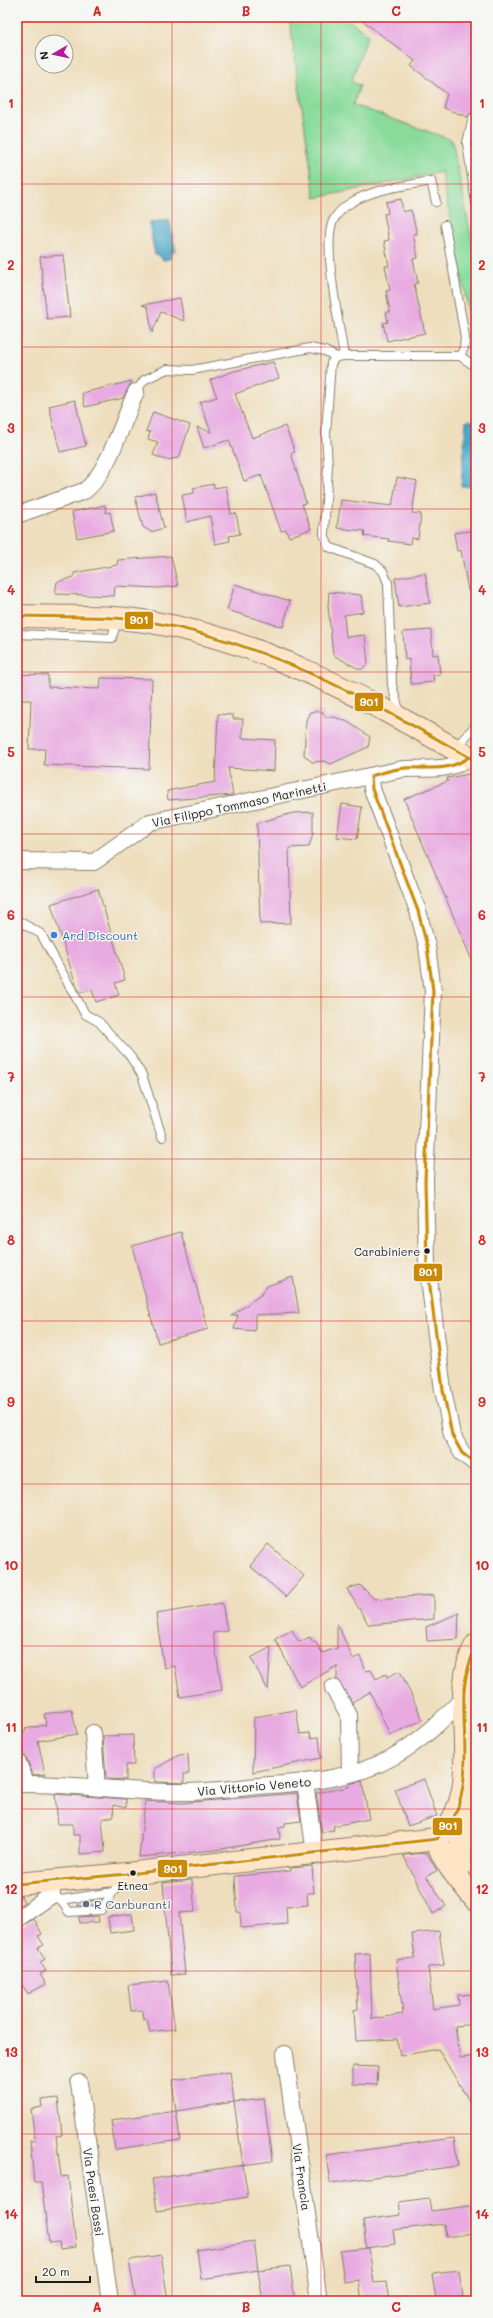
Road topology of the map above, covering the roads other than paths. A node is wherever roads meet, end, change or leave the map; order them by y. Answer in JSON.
{"nodes":[{"id":1,"x":473,"y":118,"type":"dead end"},
{"id":2,"x":436,"y":202,"type":"dead end"},
{"id":3,"x":476,"y":204,"type":"edge"},
{"id":4,"x":445,"y":225,"type":"dead end"},
{"id":5,"x":460,"y":356,"type":"junction"},
{"id":6,"x":340,"y":357,"type":"junction"},
{"id":7,"x":476,"y":367,"type":"edge"},
{"id":8,"x":136,"y":392,"type":"joint"},
{"id":9,"x":17,"y":516,"type":"edge"},
{"id":10,"x":17,"y":616,"type":"edge"},
{"id":11,"x":117,"y":619,"type":"junction"},
{"id":12,"x":17,"y":634,"type":"edge"},
{"id":13,"x":402,"y":720,"type":"junction"},
{"id":14,"x":476,"y":725,"type":"edge"},
{"id":15,"x":466,"y":756,"type":"edge"},
{"id":16,"x":371,"y":776,"type":"junction"},
{"id":17,"x":17,"y":861,"type":"edge"},
{"id":18,"x":17,"y":920,"type":"edge"},
{"id":19,"x":162,"y":1137,"type":"dead end"},
{"id":20,"x":476,"y":1464,"type":"edge"},
{"id":21,"x":476,"y":1645,"type":"edge"},
{"id":22,"x":333,"y":1688,"type":"dead end"},
{"id":23,"x":465,"y":1696,"type":"junction"},
{"id":24,"x":93,"y":1733,"type":"dead end"},
{"id":25,"x":465,"y":1756,"type":"junction"},
{"id":26,"x":17,"y":1761,"type":"edge"},
{"id":27,"x":350,"y":1774,"type":"junction"},
{"id":28,"x":305,"y":1782,"type":"junction"},
{"id":29,"x":22,"y":1784,"type":"edge"},
{"id":30,"x":97,"y":1787,"type":"junction"},
{"id":31,"x":437,"y":1839,"type":"junction"},
{"id":32,"x":315,"y":1854,"type":"junction"},
{"id":33,"x":127,"y":1874,"type":"junction"},
{"id":34,"x":17,"y":1884,"type":"edge"},
{"id":35,"x":467,"y":1884,"type":"edge"},
{"id":36,"x":55,"y":1892,"type":"junction"},
{"id":37,"x":113,"y":1892,"type":"junction"},
{"id":38,"x":17,"y":1919,"type":"edge"},
{"id":39,"x":284,"y":2054,"type":"dead end"},
{"id":40,"x":79,"y":2082,"type":"dead end"},
{"id":41,"x":110,"y":2301,"type":"edge"},
{"id":42,"x":319,"y":2301,"type":"edge"}],
"edges":[{"from":1,"to":3,"type":"lane"},
{"from":2,"to":6,"type":"lane"},
{"from":4,"to":5,"type":"lane"},
{"from":5,"to":6,"type":"lane"},
{"from":5,"to":7,"type":"lane"},
{"from":6,"to":8,"type":"lane"},
{"from":6,"to":13,"type":"lane"},
{"from":8,"to":9,"type":"street"},
{"from":10,"to":11,"type":"main road"},
{"from":11,"to":12,"type":"lane"},
{"from":11,"to":13,"type":"main road"},
{"from":13,"to":15,"type":"main road"},
{"from":14,"to":15,"type":"lane"},
{"from":15,"to":16,"type":"street","name":"Via Filippo Tommaso Marinetti"},
{"from":16,"to":17,"type":"street","name":"Via Filippo Tommaso Marinetti"},
{"from":16,"to":20,"type":"street"},
{"from":18,"to":19,"type":"lane"},
{"from":21,"to":23,"type":"main road"},
{"from":22,"to":27,"type":"street"},
{"from":23,"to":25,"type":"main road"},
{"from":23,"to":27,"type":"street","name":"Via Vittorio Veneto"},
{"from":24,"to":30,"type":"street"},
{"from":25,"to":31,"type":"main road"},
{"from":25,"to":35,"type":"main road"},
{"from":26,"to":29,"type":"street"},
{"from":27,"to":28,"type":"street","name":"Via Vittorio Veneto"},
{"from":28,"to":30,"type":"street","name":"Via Vittorio Veneto"},
{"from":28,"to":32,"type":"street"},
{"from":29,"to":30,"type":"street","name":"Via Vittorio Veneto"},
{"from":31,"to":32,"type":"main road"},
{"from":31,"to":35,"type":"main road"},
{"from":32,"to":33,"type":"main road"},
{"from":33,"to":36,"type":"main road"},
{"from":33,"to":37,"type":"lane"},
{"from":34,"to":36,"type":"main road"},
{"from":36,"to":37,"type":"lane"},
{"from":36,"to":37,"type":"lane"},
{"from":36,"to":38,"type":"street"},
{"from":39,"to":42,"type":"street","name":"Via Francia"},
{"from":40,"to":41,"type":"street","name":"Via Paesi Bassi"}]}
